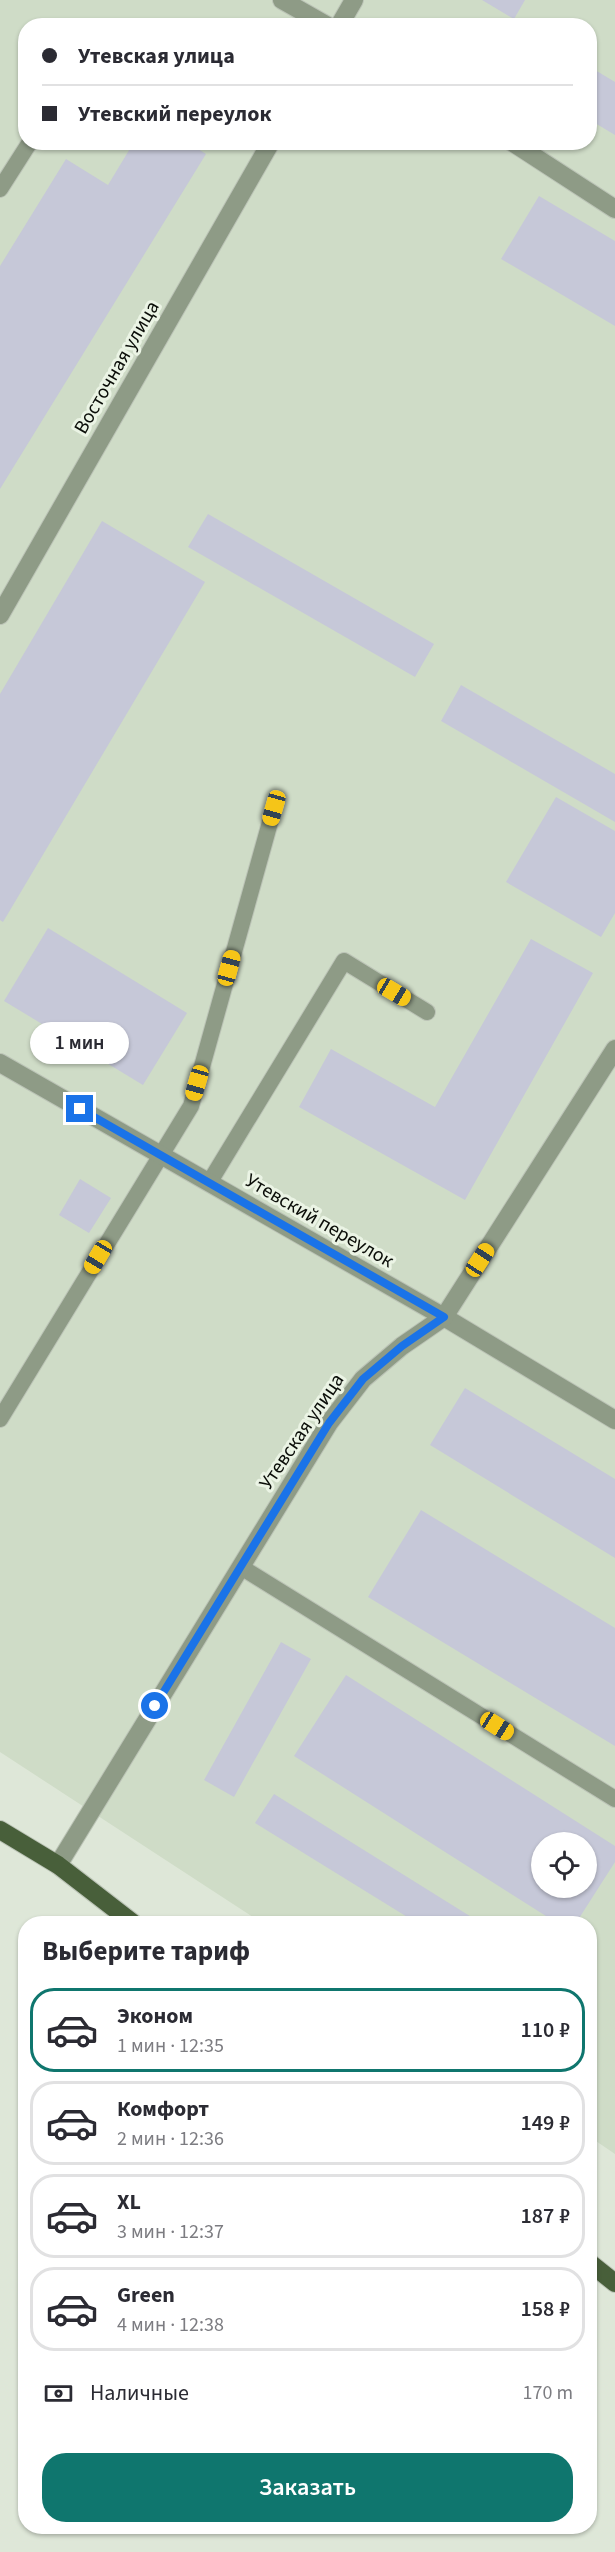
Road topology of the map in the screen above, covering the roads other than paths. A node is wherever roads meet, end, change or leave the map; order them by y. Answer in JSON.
{"nodes":[{"id":1,"x":282,"y":0,"type":"edge"},
{"id":2,"x":354,"y":0,"type":"edge"},
{"id":3,"x":314,"y":18,"type":"edge"},
{"id":4,"x":344,"y":18,"type":"edge"},
{"id":5,"x":25,"y":150,"type":"edge"},
{"id":6,"x":266,"y":150,"type":"edge"},
{"id":7,"x":524,"y":150,"type":"edge"},
{"id":8,"x":0,"y":189,"type":"edge"},
{"id":9,"x":615,"y":208,"type":"edge"},
{"id":10,"x":0,"y":615,"type":"edge"},
{"id":11,"x":274,"y":808,"type":"dead end"},
{"id":12,"x":427,"y":1012,"type":"dead end"},
{"id":13,"x":615,"y":1049,"type":"edge"},
{"id":14,"x":0,"y":1063,"type":"edge"},
{"id":15,"x":160,"y":1155,"type":"junction"},
{"id":16,"x":209,"y":1183,"type":"junction"},
{"id":17,"x":444,"y":1317,"type":"junction"},
{"id":18,"x":0,"y":1419,"type":"edge"},
{"id":19,"x":615,"y":1420,"type":"edge"},
{"id":20,"x":241,"y":1567,"type":"junction"},
{"id":21,"x":615,"y":1799,"type":"edge"},
{"id":22,"x":0,"y":1830,"type":"edge"},
{"id":23,"x":58,"y":1865,"type":"junction"},
{"id":24,"x":124,"y":1916,"type":"edge"},
{"id":25,"x":597,"y":2269,"type":"edge"},
{"id":26,"x":615,"y":2283,"type":"edge"}],
"edges":[{"from":1,"to":3,"type":"street"},
{"from":2,"to":4,"type":"street"},
{"from":5,"to":8,"type":"lane"},
{"from":6,"to":10,"type":"street","name":"Восточная улица"},
{"from":7,"to":9,"type":"street"},
{"from":11,"to":15,"type":"lane"},
{"from":12,"to":16,"type":"lane"},
{"from":13,"to":17,"type":"street","name":"Утевская улица"},
{"from":14,"to":15,"type":"street","name":"Утевский переулок"},
{"from":15,"to":16,"type":"street","name":"Утевский переулок"},
{"from":15,"to":18,"type":"lane"},
{"from":16,"to":17,"type":"street","name":"Утевский переулок"},
{"from":17,"to":19,"type":"street","name":"Утевский переулок"},
{"from":17,"to":20,"type":"street","name":"Утевская улица"},
{"from":20,"to":21,"type":"lane"},
{"from":20,"to":23,"type":"street","name":"Утевская улица"},
{"from":22,"to":23,"type":"main road"},
{"from":23,"to":24,"type":"main road"},
{"from":25,"to":26,"type":"main road"}]}
